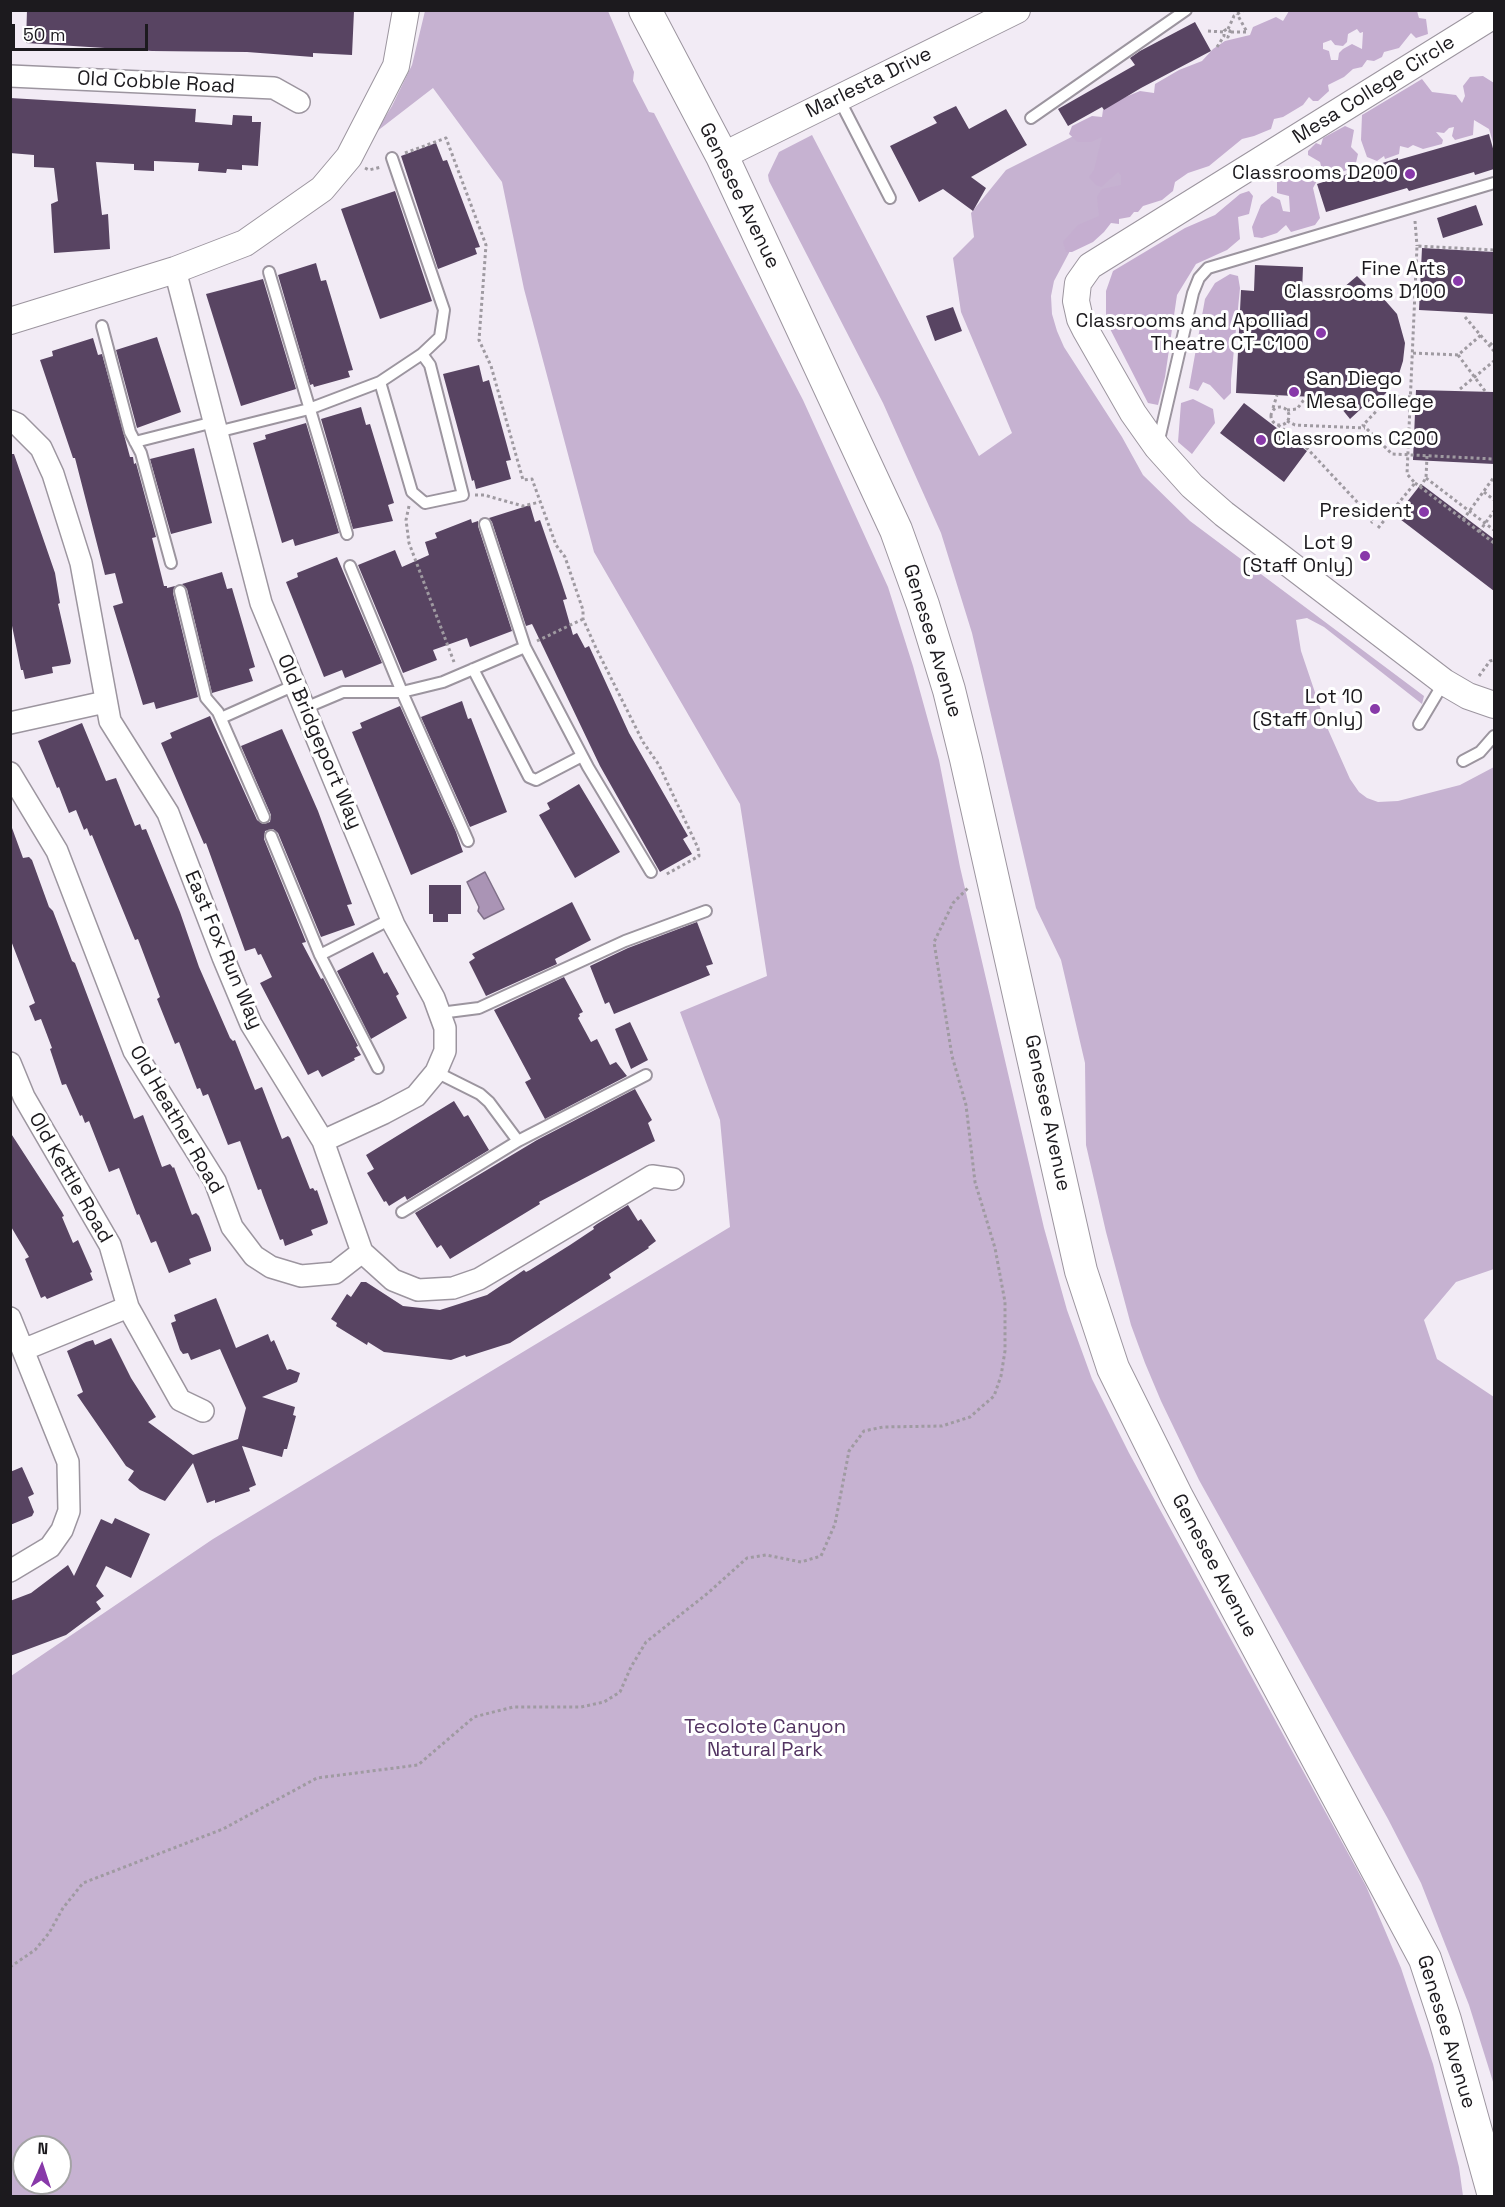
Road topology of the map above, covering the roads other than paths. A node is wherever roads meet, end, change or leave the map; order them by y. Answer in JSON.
{"nodes":[{"id":1,"x":406,"y":10,"type":"edge"},
{"id":2,"x":645,"y":10,"type":"edge"},
{"id":3,"x":1017,"y":10,"type":"edge"},
{"id":4,"x":1186,"y":10,"type":"edge"},
{"id":5,"x":1494,"y":15,"type":"edge"},
{"id":6,"x":10,"y":76,"type":"edge"},
{"id":7,"x":839,"y":99,"type":"junction"},
{"id":8,"x":299,"y":102,"type":"dead end"},
{"id":9,"x":1031,"y":118,"type":"dead end"},
{"id":10,"x":722,"y":156,"type":"junction"},
{"id":11,"x":392,"y":158,"type":"road end"},
{"id":12,"x":1494,"y":183,"type":"edge"},
{"id":13,"x":890,"y":198,"type":"dead end"},
{"id":14,"x":175,"y":270,"type":"junction"},
{"id":15,"x":269,"y":272,"type":"dead end"},
{"id":16,"x":10,"y":321,"type":"edge"},
{"id":17,"x":102,"y":326,"type":"dead end"},
{"id":18,"x":422,"y":354,"type":"junction"},
{"id":19,"x":380,"y":382,"type":"junction"},
{"id":20,"x":309,"y":409,"type":"junction"},
{"id":21,"x":10,"y":421,"type":"edge"},
{"id":22,"x":215,"y":427,"type":"junction"},
{"id":23,"x":135,"y":442,"type":"junction"},
{"id":24,"x":1157,"y":447,"type":"junction"},
{"id":25,"x":485,"y":524,"type":"dead end"},
{"id":26,"x":347,"y":534,"type":"dead end"},
{"id":27,"x":171,"y":563,"type":"dead end"},
{"id":28,"x":350,"y":566,"type":"dead end"},
{"id":29,"x":180,"y":591,"type":"dead end"},
{"id":30,"x":525,"y":647,"type":"junction"},
{"id":31,"x":473,"y":669,"type":"junction"},
{"id":32,"x":1444,"y":682,"type":"junction"},
{"id":33,"x":295,"y":685,"type":"junction"},
{"id":34,"x":402,"y":692,"type":"junction"},
{"id":35,"x":105,"y":702,"type":"junction"},
{"id":36,"x":1494,"y":705,"type":"edge"},
{"id":37,"x":305,"y":708,"type":"junction"},
{"id":38,"x":221,"y":718,"type":"junction"},
{"id":39,"x":10,"y":723,"type":"edge"},
{"id":40,"x":1419,"y":724,"type":"dead end"},
{"id":41,"x":1494,"y":736,"type":"edge"},
{"id":42,"x":582,"y":756,"type":"junction"},
{"id":43,"x":1462,"y":761,"type":"dead end"},
{"id":44,"x":10,"y":773,"type":"edge"},
{"id":45,"x":264,"y":817,"type":"dead end"},
{"id":46,"x":271,"y":836,"type":"dead end"},
{"id":47,"x":468,"y":841,"type":"dead end"},
{"id":48,"x":651,"y":872,"type":"road end"},
{"id":49,"x":706,"y":911,"type":"dead end"},
{"id":50,"x":391,"y":919,"type":"junction"},
{"id":51,"x":320,"y":955,"type":"junction"},
{"id":52,"x":440,"y":1013,"type":"junction"},
{"id":53,"x":10,"y":1063,"type":"edge"},
{"id":54,"x":378,"y":1068,"type":"dead end"},
{"id":55,"x":436,"y":1072,"type":"junction"},
{"id":56,"x":646,"y":1075,"type":"dead end"},
{"id":57,"x":323,"y":1141,"type":"junction"},
{"id":58,"x":518,"y":1141,"type":"junction"},
{"id":59,"x":674,"y":1179,"type":"dead end"},
{"id":60,"x":402,"y":1212,"type":"dead end"},
{"id":61,"x":362,"y":1252,"type":"junction"},
{"id":62,"x":128,"y":1307,"type":"junction"},
{"id":63,"x":10,"y":1318,"type":"edge"},
{"id":64,"x":23,"y":1350,"type":"junction"},
{"id":65,"x":203,"y":1411,"type":"dead end"},
{"id":66,"x":10,"y":1571,"type":"edge"},
{"id":67,"x":1494,"y":2196,"type":"edge"}],
"edges":[{"from":1,"to":14,"type":"street"},
{"from":2,"to":10,"type":"main road","name":"Genesee Avenue"},
{"from":3,"to":7,"type":"street","name":"Marlesta Drive"},
{"from":4,"to":9,"type":"lane"},
{"from":5,"to":24,"type":"street","name":"Mesa College Circle"},
{"from":6,"to":8,"type":"street","name":"Old Cobble Road"},
{"from":7,"to":10,"type":"street","name":"Marlesta Drive"},
{"from":7,"to":13,"type":"lane"},
{"from":10,"to":67,"type":"main road","name":"Genesee Avenue"},
{"from":11,"to":18,"type":"lane"},
{"from":12,"to":24,"type":"lane"},
{"from":14,"to":16,"type":"street"},
{"from":14,"to":22,"type":"street","name":"Old Bridgeport Way"},
{"from":15,"to":20,"type":"lane"},
{"from":17,"to":23,"type":"lane"},
{"from":18,"to":19,"type":"lane"},
{"from":18,"to":19,"type":"lane"},
{"from":19,"to":20,"type":"lane"},
{"from":20,"to":22,"type":"lane"},
{"from":20,"to":26,"type":"lane"},
{"from":21,"to":35,"type":"street","name":"East Fox Run Way"},
{"from":22,"to":23,"type":"lane"},
{"from":22,"to":33,"type":"street","name":"Old Bridgeport Way"},
{"from":23,"to":27,"type":"lane"},
{"from":24,"to":32,"type":"street","name":"Mesa College Circle"},
{"from":25,"to":30,"type":"lane"},
{"from":28,"to":34,"type":"lane"},
{"from":29,"to":38,"type":"lane"},
{"from":30,"to":31,"type":"lane"},
{"from":30,"to":42,"type":"lane"},
{"from":31,"to":34,"type":"lane"},
{"from":31,"to":42,"type":"lane"},
{"from":32,"to":36,"type":"street","name":"Mesa College Circle"},
{"from":32,"to":40,"type":"lane"},
{"from":33,"to":37,"type":"street","name":"Old Bridgeport Way"},
{"from":33,"to":38,"type":"lane"},
{"from":34,"to":37,"type":"lane"},
{"from":34,"to":47,"type":"lane"},
{"from":35,"to":39,"type":"street"},
{"from":35,"to":57,"type":"street","name":"East Fox Run Way"},
{"from":37,"to":50,"type":"street","name":"Old Bridgeport Way"},
{"from":38,"to":45,"type":"lane"},
{"from":41,"to":43,"type":"lane"},
{"from":42,"to":48,"type":"lane"},
{"from":44,"to":61,"type":"street","name":"Old Heather Road"},
{"from":46,"to":51,"type":"lane"},
{"from":49,"to":52,"type":"lane"},
{"from":50,"to":51,"type":"lane"},
{"from":50,"to":52,"type":"street","name":"Old Bridgeport Way"},
{"from":51,"to":54,"type":"lane"},
{"from":52,"to":55,"type":"street","name":"Old Bridgeport Way"},
{"from":53,"to":62,"type":"street","name":"Old Kettle Road"},
{"from":55,"to":57,"type":"street","name":"Old Bridgeport Way"},
{"from":55,"to":58,"type":"lane"},
{"from":56,"to":58,"type":"lane"},
{"from":57,"to":61,"type":"street","name":"East Fox Run Way"},
{"from":58,"to":60,"type":"lane"},
{"from":59,"to":61,"type":"street","name":"East Fox Run Way"},
{"from":62,"to":64,"type":"street"},
{"from":62,"to":65,"type":"street","name":"Old Kettle Road"},
{"from":63,"to":64,"type":"street"},
{"from":64,"to":66,"type":"street"}]}
